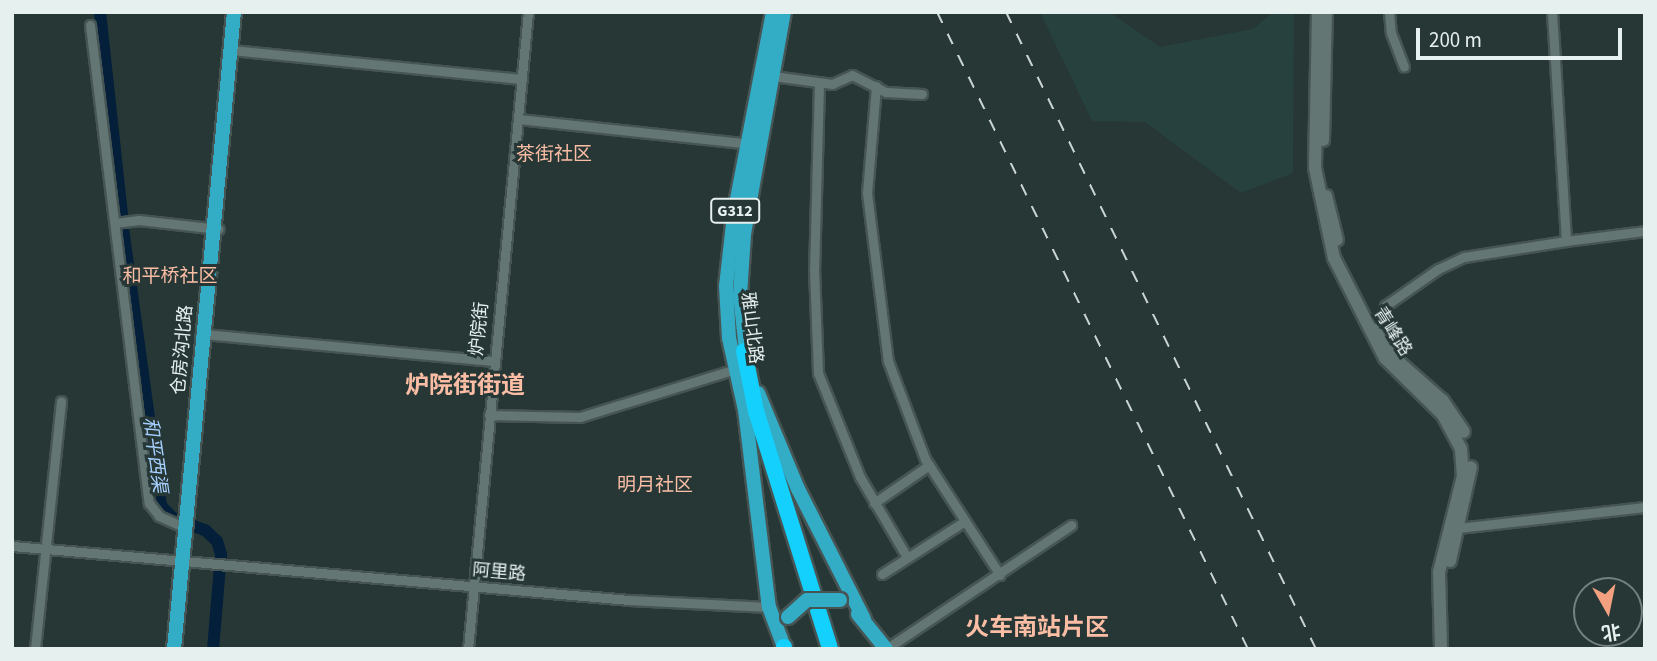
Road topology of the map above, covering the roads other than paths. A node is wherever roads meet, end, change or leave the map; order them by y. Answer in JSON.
{"nodes":[{"id":1,"x":234,"y":12,"type":"edge"},
{"id":2,"x":241,"y":12,"type":"edge"},
{"id":3,"x":528,"y":12,"type":"edge"},
{"id":4,"x":773,"y":12,"type":"edge"},
{"id":5,"x":784,"y":12,"type":"edge"},
{"id":6,"x":1318,"y":12,"type":"edge"},
{"id":7,"x":1326,"y":12,"type":"edge"},
{"id":8,"x":1389,"y":12,"type":"edge"},
{"id":9,"x":1552,"y":12,"type":"edge"},
{"id":10,"x":90,"y":25,"type":"dead end"},
{"id":11,"x":234,"y":51,"type":"junction"},
{"id":12,"x":1404,"y":67,"type":"dead end"},
{"id":13,"x":774,"y":76,"type":"junction"},
{"id":14,"x":522,"y":79,"type":"junction"},
{"id":15,"x":819,"y":83,"type":"junction"},
{"id":16,"x":876,"y":86,"type":"junction"},
{"id":17,"x":922,"y":94,"type":"dead end"},
{"id":18,"x":518,"y":119,"type":"junction"},
{"id":19,"x":754,"y":144,"type":"junction"},
{"id":20,"x":116,"y":223,"type":"junction"},
{"id":21,"x":216,"y":229,"type":"junction"},
{"id":22,"x":1645,"y":231,"type":"edge"},
{"id":23,"x":1566,"y":241,"type":"junction"},
{"id":24,"x":1372,"y":330,"type":"junction"},
{"id":25,"x":206,"y":335,"type":"junction"},
{"id":26,"x":744,"y":351,"type":"junction"},
{"id":27,"x":492,"y":361,"type":"junction"},
{"id":28,"x":736,"y":369,"type":"junction"},
{"id":29,"x":61,"y":401,"type":"dead end"},
{"id":30,"x":745,"y":410,"type":"junction"},
{"id":31,"x":489,"y":415,"type":"junction"},
{"id":32,"x":929,"y":465,"type":"junction"},
{"id":33,"x":874,"y":503,"type":"junction"},
{"id":34,"x":1645,"y":507,"type":"edge"},
{"id":35,"x":965,"y":521,"type":"junction"},
{"id":36,"x":189,"y":525,"type":"junction"},
{"id":37,"x":1071,"y":525,"type":"dead end"},
{"id":38,"x":1458,"y":528,"type":"junction"},
{"id":39,"x":12,"y":546,"type":"edge"},
{"id":40,"x":44,"y":548,"type":"junction"},
{"id":41,"x":906,"y":557,"type":"junction"},
{"id":42,"x":186,"y":561,"type":"junction"},
{"id":43,"x":882,"y":573,"type":"dead end"},
{"id":44,"x":1000,"y":575,"type":"junction"},
{"id":45,"x":474,"y":586,"type":"junction"},
{"id":46,"x":769,"y":607,"type":"junction"},
{"id":47,"x":864,"y":619,"type":"junction"},
{"id":48,"x":784,"y":648,"type":"edge"},
{"id":49,"x":35,"y":649,"type":"edge"},
{"id":50,"x":174,"y":649,"type":"edge"},
{"id":51,"x":181,"y":649,"type":"edge"},
{"id":52,"x":468,"y":649,"type":"edge"},
{"id":53,"x":820,"y":649,"type":"edge"},
{"id":54,"x":831,"y":649,"type":"edge"},
{"id":55,"x":886,"y":649,"type":"edge"},
{"id":56,"x":1441,"y":649,"type":"edge"},
{"id":57,"x":1449,"y":649,"type":"edge"}],
"edges":[{"from":1,"to":11,"type":"main road","name":"仓房沟北路"},
{"from":2,"to":11,"type":"main road","name":"仓房沟北路"},
{"from":3,"to":14,"type":"street","name":"炉院街"},
{"from":4,"to":19,"type":"main road","name":"雅山北路","number":"G312"},
{"from":5,"to":13,"type":"main road","name":"雅山北路","number":"G312"},
{"from":6,"to":24,"type":"main road","name":"青峰路"},
{"from":7,"to":24,"type":"main road","name":"青峰路"},
{"from":8,"to":12,"type":"street"},
{"from":9,"to":23,"type":"street"},
{"from":10,"to":20,"type":"street"},
{"from":11,"to":14,"type":"street"},
{"from":11,"to":21,"type":"main road","name":"仓房沟北路"},
{"from":13,"to":15,"type":"street"},
{"from":13,"to":19,"type":"main road","name":"雅山北路","number":"G312"},
{"from":14,"to":18,"type":"street","name":"炉院街"},
{"from":15,"to":16,"type":"street"},
{"from":15,"to":33,"type":"street"},
{"from":16,"to":17,"type":"street"},
{"from":16,"to":32,"type":"street"},
{"from":18,"to":19,"type":"street"},
{"from":18,"to":27,"type":"street","name":"炉院街"},
{"from":19,"to":26,"type":"main road","name":"雅山北路","number":"G312"},
{"from":19,"to":28,"type":"main road","name":"雅山北路","number":"G312"},
{"from":20,"to":21,"type":"street"},
{"from":20,"to":36,"type":"street"},
{"from":21,"to":25,"type":"main road","name":"仓房沟北路"},
{"from":22,"to":23,"type":"street"},
{"from":23,"to":24,"type":"street"},
{"from":24,"to":38,"type":"main road","name":"青峰路"},
{"from":24,"to":56,"type":"main road","name":"青峰路"},
{"from":25,"to":27,"type":"street"},
{"from":25,"to":36,"type":"main road","name":"仓房沟北路"},
{"from":26,"to":47,"type":"main road","name":"雅山北路","number":"G312"},
{"from":26,"to":54,"type":"highway","name":"雅山北路"},
{"from":27,"to":31,"type":"street","name":"炉院街"},
{"from":28,"to":30,"type":"main road","name":"雅山北路","number":"G312"},
{"from":28,"to":31,"type":"street"},
{"from":29,"to":40,"type":"street"},
{"from":30,"to":46,"type":"main road","name":"雅山北路","number":"G312"},
{"from":30,"to":53,"type":"highway"},
{"from":31,"to":45,"type":"street","name":"炉院街"},
{"from":32,"to":33,"type":"street"},
{"from":32,"to":35,"type":"street"},
{"from":33,"to":41,"type":"street"},
{"from":34,"to":38,"type":"street"},
{"from":35,"to":41,"type":"street"},
{"from":35,"to":44,"type":"street"},
{"from":36,"to":42,"type":"main road","name":"仓房沟北路"},
{"from":37,"to":44,"type":"street"},
{"from":38,"to":57,"type":"main road","name":"青峰路"},
{"from":39,"to":40,"type":"street","name":"阿里路"},
{"from":40,"to":42,"type":"street","name":"阿里路"},
{"from":40,"to":49,"type":"street"},
{"from":41,"to":43,"type":"street"},
{"from":42,"to":45,"type":"street","name":"阿里路"},
{"from":42,"to":50,"type":"main road","name":"仓房沟北路"},
{"from":42,"to":51,"type":"main road","name":"仓房沟北路"},
{"from":44,"to":55,"type":"street"},
{"from":45,"to":46,"type":"street","name":"阿里路"},
{"from":45,"to":52,"type":"street","name":"炉院街"},
{"from":46,"to":48,"type":"main road","name":"雅山北路","number":"G312"},
{"from":47,"to":48,"type":"main road","bridge":true},
{"from":47,"to":55,"type":"main road","number":"G312"}]}
